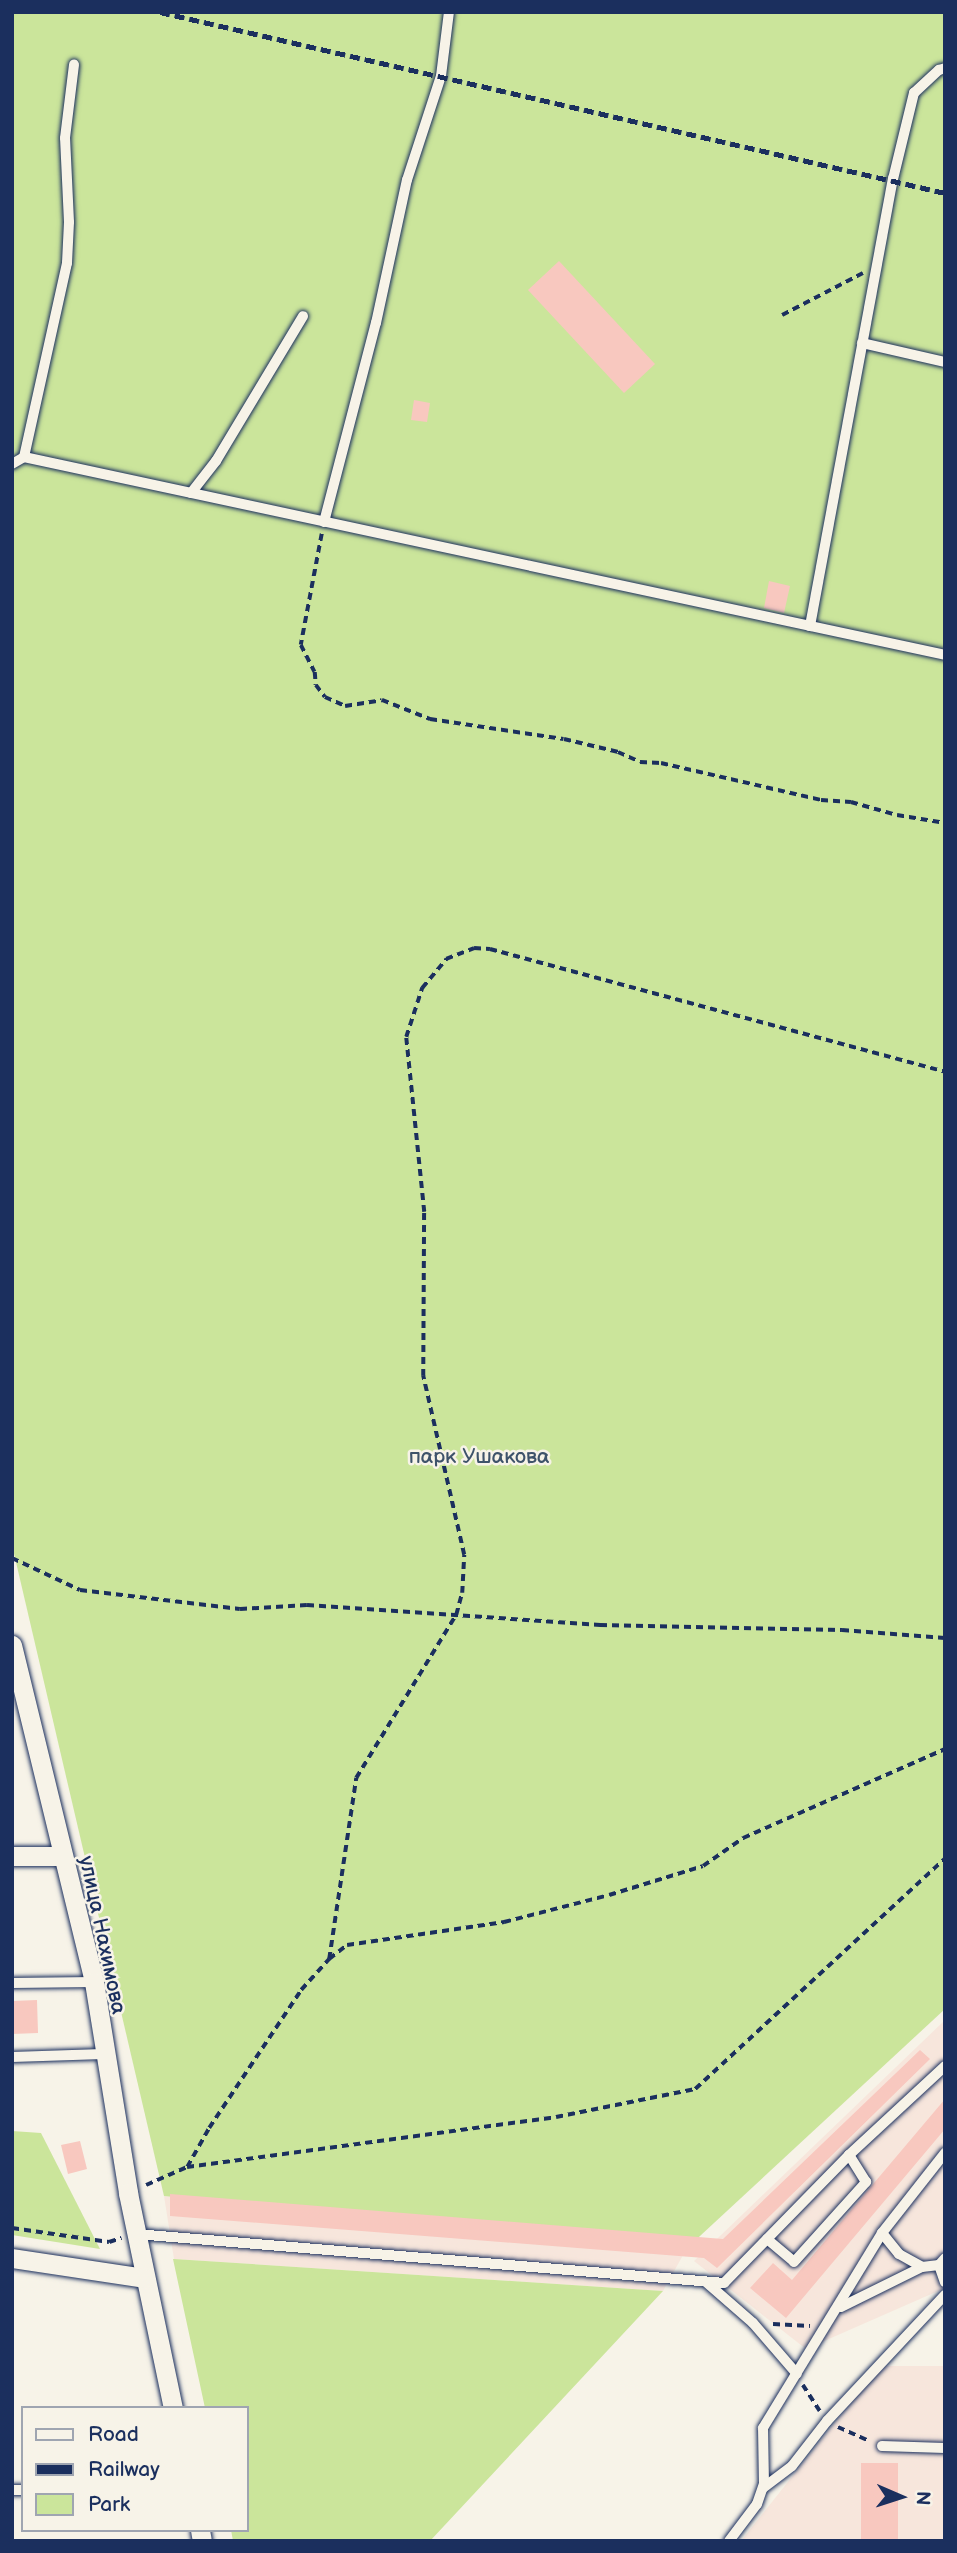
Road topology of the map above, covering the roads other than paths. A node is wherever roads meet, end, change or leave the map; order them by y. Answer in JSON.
{"nodes":[{"id":1,"x":449,"y":12,"type":"edge"},
{"id":2,"x":74,"y":65,"type":"dead end"},
{"id":3,"x":945,"y":68,"type":"edge"},
{"id":4,"x":303,"y":316,"type":"dead end"},
{"id":5,"x":862,"y":343,"type":"junction"},
{"id":6,"x":945,"y":362,"type":"edge"},
{"id":7,"x":24,"y":457,"type":"junction"},
{"id":8,"x":12,"y":464,"type":"edge"},
{"id":9,"x":191,"y":493,"type":"junction"},
{"id":10,"x":324,"y":522,"type":"junction"},
{"id":11,"x":810,"y":626,"type":"junction"},
{"id":12,"x":945,"y":656,"type":"edge"},
{"id":13,"x":12,"y":1645,"type":"edge"},
{"id":14,"x":12,"y":1856,"type":"edge"},
{"id":15,"x":62,"y":1856,"type":"junction"},
{"id":16,"x":94,"y":1982,"type":"junction"},
{"id":17,"x":12,"y":1983,"type":"edge"},
{"id":18,"x":103,"y":2054,"type":"junction"},
{"id":19,"x":12,"y":2057,"type":"edge"},
{"id":20,"x":945,"y":2066,"type":"edge"},
{"id":21,"x":945,"y":2153,"type":"edge"},
{"id":22,"x":849,"y":2155,"type":"junction"},
{"id":23,"x":883,"y":2233,"type":"junction"},
{"id":24,"x":135,"y":2234,"type":"junction"},
{"id":25,"x":767,"y":2239,"type":"junction"},
{"id":26,"x":12,"y":2258,"type":"edge"},
{"id":27,"x":942,"y":2261,"type":"edge"},
{"id":28,"x":922,"y":2267,"type":"junction"},
{"id":29,"x":144,"y":2277,"type":"junction"},
{"id":30,"x":706,"y":2281,"type":"junction"},
{"id":31,"x":945,"y":2282,"type":"edge"},
{"id":32,"x":945,"y":2294,"type":"edge"},
{"id":33,"x":839,"y":2308,"type":"junction"},
{"id":34,"x":797,"y":2374,"type":"junction"},
{"id":35,"x":173,"y":2406,"type":"edge"},
{"id":36,"x":883,"y":2446,"type":"dead end"},
{"id":37,"x":945,"y":2448,"type":"edge"},
{"id":38,"x":763,"y":2488,"type":"junction"},
{"id":39,"x":729,"y":2541,"type":"edge"}],
"edges":[{"from":1,"to":10,"type":"lane"},
{"from":2,"to":7,"type":"lane"},
{"from":3,"to":5,"type":"lane"},
{"from":4,"to":9,"type":"lane"},
{"from":5,"to":6,"type":"lane"},
{"from":5,"to":11,"type":"lane"},
{"from":7,"to":8,"type":"lane"},
{"from":7,"to":9,"type":"lane"},
{"from":9,"to":10,"type":"lane"},
{"from":10,"to":11,"type":"lane"},
{"from":11,"to":12,"type":"lane"},
{"from":13,"to":15,"type":"street","name":"улица Нахимова"},
{"from":14,"to":15,"type":"street"},
{"from":15,"to":16,"type":"street","name":"улица Нахимова"},
{"from":16,"to":17,"type":"lane"},
{"from":16,"to":18,"type":"street","name":"улица Нахимова"},
{"from":18,"to":19,"type":"lane"},
{"from":18,"to":24,"type":"street","name":"улица Нахимова"},
{"from":20,"to":22,"type":"lane"},
{"from":21,"to":23,"type":"lane"},
{"from":22,"to":25,"type":"lane"},
{"from":22,"to":25,"type":"lane"},
{"from":23,"to":28,"type":"lane"},
{"from":23,"to":33,"type":"lane"},
{"from":24,"to":29,"type":"street","name":"улица Нахимова"},
{"from":24,"to":30,"type":"lane"},
{"from":25,"to":30,"type":"lane"},
{"from":26,"to":29,"type":"street"},
{"from":27,"to":28,"type":"lane"},
{"from":27,"to":31,"type":"lane"},
{"from":28,"to":33,"type":"lane"},
{"from":29,"to":35,"type":"street","name":"улица Нахимова"},
{"from":30,"to":34,"type":"lane"},
{"from":32,"to":38,"type":"lane"},
{"from":33,"to":34,"type":"lane"},
{"from":34,"to":38,"type":"lane"},
{"from":36,"to":37,"type":"lane"},
{"from":38,"to":39,"type":"lane"}]}
